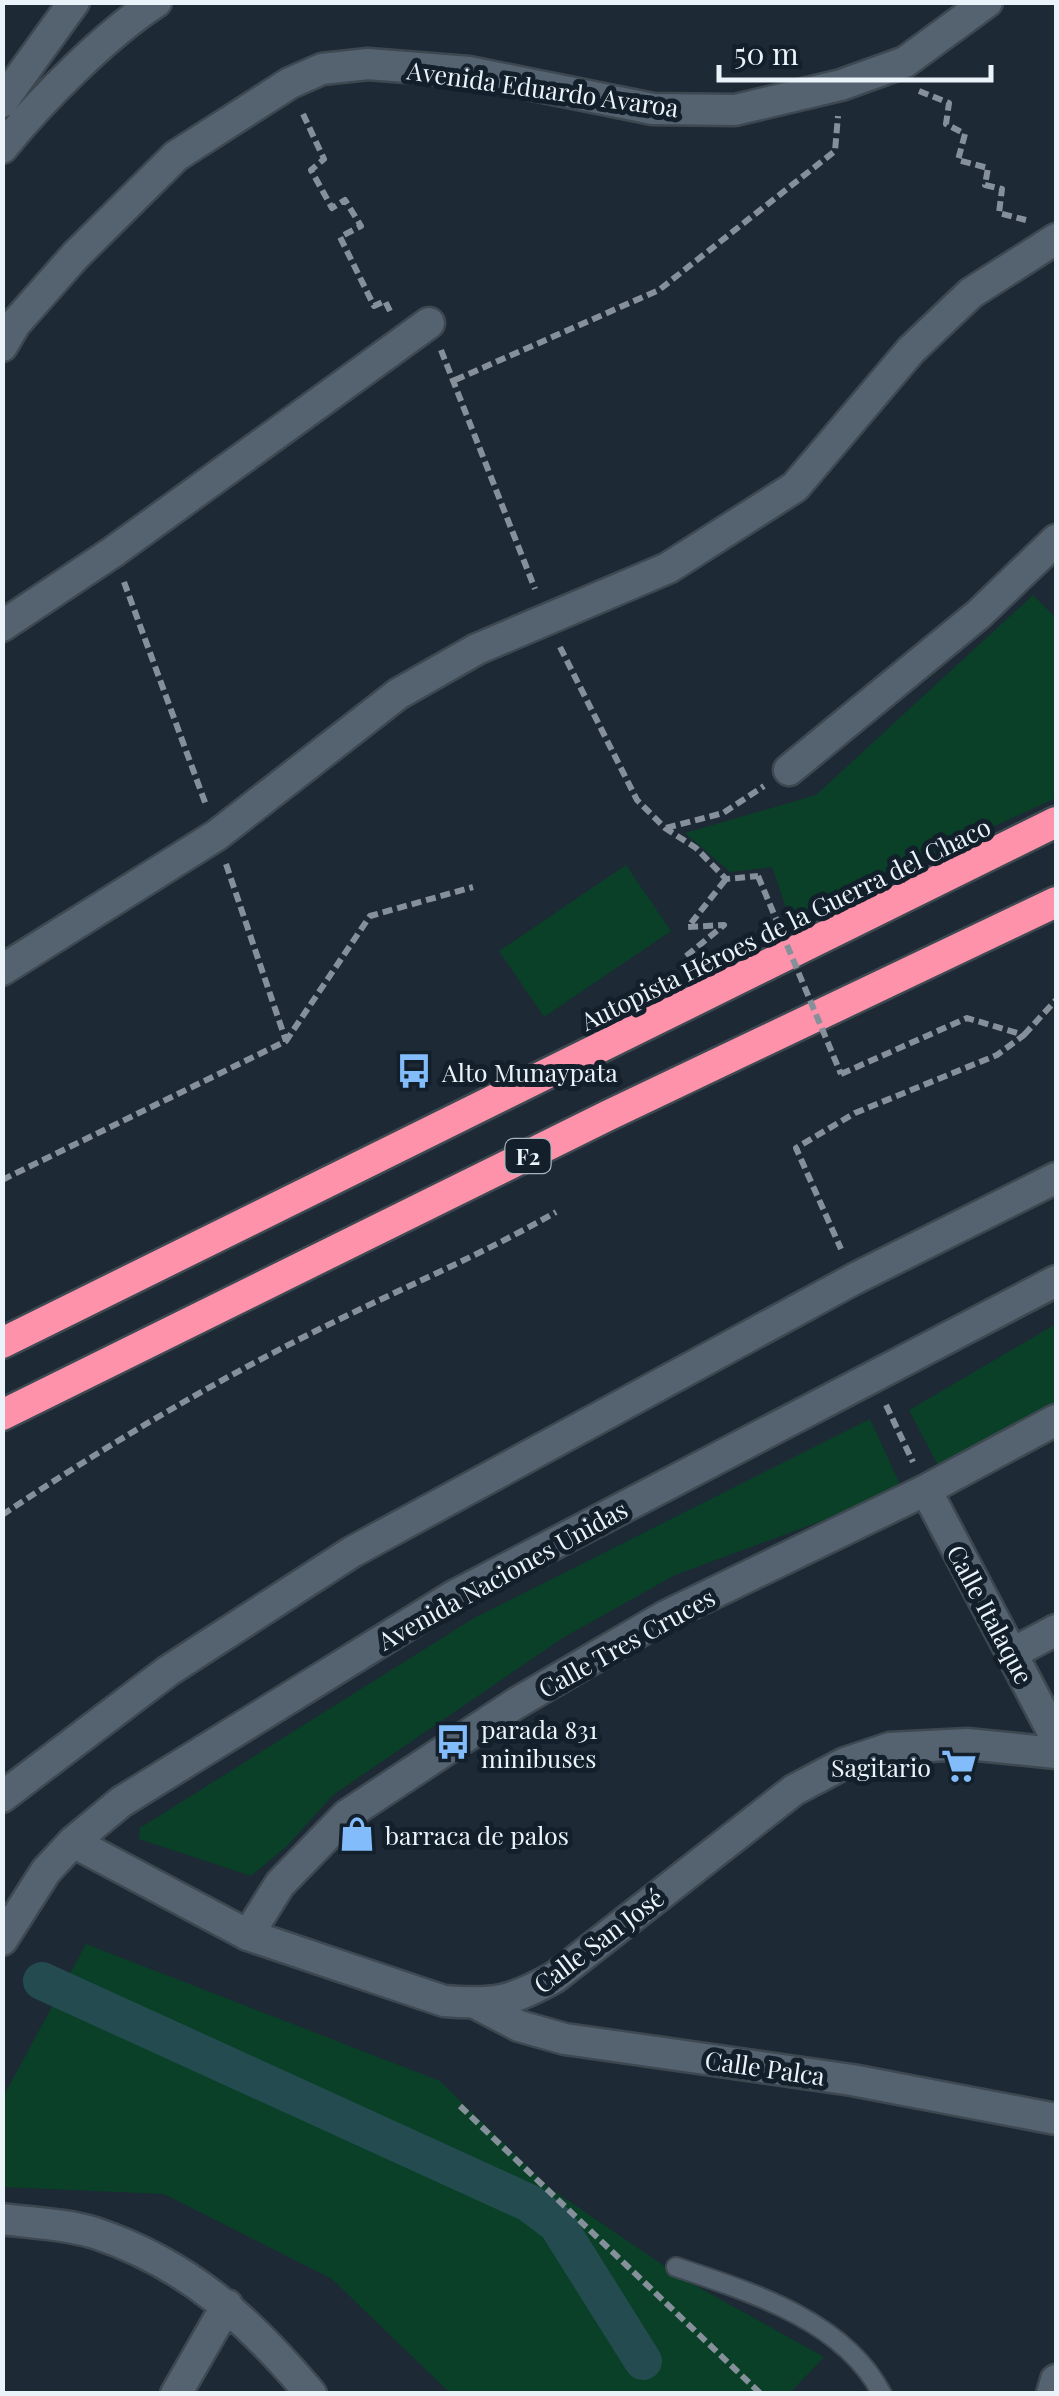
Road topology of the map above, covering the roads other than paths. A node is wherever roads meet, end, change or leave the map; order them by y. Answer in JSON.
{"nodes":[{"id":1,"x":74,"y":2,"type":"edge"},
{"id":2,"x":156,"y":2,"type":"edge"},
{"id":3,"x":987,"y":2,"type":"edge"},
{"id":4,"x":2,"y":102,"type":"edge"},
{"id":5,"x":4,"y":144,"type":"edge"},
{"id":6,"x":1056,"y":239,"type":"edge"},
{"id":7,"x":423,"y":328,"type":"road end"},
{"id":8,"x":2,"y":346,"type":"edge"},
{"id":9,"x":1056,"y":540,"type":"edge"},
{"id":10,"x":2,"y":626,"type":"edge"},
{"id":11,"x":789,"y":770,"type":"road end"},
{"id":12,"x":1056,"y":822,"type":"edge"},
{"id":13,"x":1056,"y":902,"type":"edge"},
{"id":14,"x":2,"y":970,"type":"edge"},
{"id":15,"x":1056,"y":1178,"type":"edge"},
{"id":16,"x":1056,"y":1280,"type":"edge"},
{"id":17,"x":2,"y":1343,"type":"edge"},
{"id":18,"x":2,"y":1415,"type":"edge"},
{"id":19,"x":1056,"y":1420,"type":"edge"},
{"id":20,"x":926,"y":1490,"type":"junction"},
{"id":21,"x":1056,"y":1630,"type":"edge"},
{"id":22,"x":1012,"y":1654,"type":"junction"},
{"id":23,"x":1056,"y":1738,"type":"edge"},
{"id":24,"x":1056,"y":1753,"type":"edge"},
{"id":25,"x":2,"y":1796,"type":"edge"},
{"id":26,"x":73,"y":1842,"type":"junction"},
{"id":27,"x":248,"y":1935,"type":"junction"},
{"id":28,"x":3,"y":1938,"type":"edge"},
{"id":29,"x":477,"y":2004,"type":"junction"},
{"id":30,"x":1056,"y":2119,"type":"edge"},
{"id":31,"x":2,"y":2219,"type":"edge"},
{"id":32,"x":676,"y":2267,"type":"dead end"},
{"id":33,"x":227,"y":2305,"type":"junction"},
{"id":34,"x":1056,"y":2380,"type":"edge"},
{"id":35,"x":176,"y":2394,"type":"edge"},
{"id":36,"x":310,"y":2394,"type":"edge"},
{"id":37,"x":882,"y":2394,"type":"edge"},
{"id":38,"x":1052,"y":2394,"type":"edge"}],
"edges":[{"from":1,"to":4,"type":"street"},
{"from":2,"to":5,"type":"street"},
{"from":3,"to":8,"type":"street","name":"Avenida Eduardo Avaroa"},
{"from":6,"to":14,"type":"street"},
{"from":7,"to":10,"type":"street"},
{"from":9,"to":11,"type":"street"},
{"from":12,"to":17,"type":"highway","name":"Autopista Héroes de la Guerra del Chaco"},
{"from":13,"to":18,"type":"highway","number":"F2"},
{"from":15,"to":25,"type":"street"},
{"from":16,"to":26,"type":"street","name":"Avenida Naciones Unidas"},
{"from":19,"to":20,"type":"street","name":"Calle Tres Cruces"},
{"from":20,"to":22,"type":"street","name":"Calle Italaque"},
{"from":20,"to":27,"type":"street","name":"Calle Tres Cruces"},
{"from":21,"to":22,"type":"street"},
{"from":22,"to":23,"type":"street","name":"Calle Italaque"},
{"from":24,"to":29,"type":"street","name":"Calle San José"},
{"from":26,"to":27,"type":"street","name":"Calle San José"},
{"from":26,"to":28,"type":"street","name":"Avenida Naciones Unidas"},
{"from":27,"to":29,"type":"street","name":"Calle San José"},
{"from":29,"to":30,"type":"street","name":"Calle Palca"},
{"from":31,"to":33,"type":"street"},
{"from":32,"to":37,"type":"lane"},
{"from":33,"to":35,"type":"street"},
{"from":33,"to":36,"type":"street"},
{"from":34,"to":38,"type":"street"}]}
